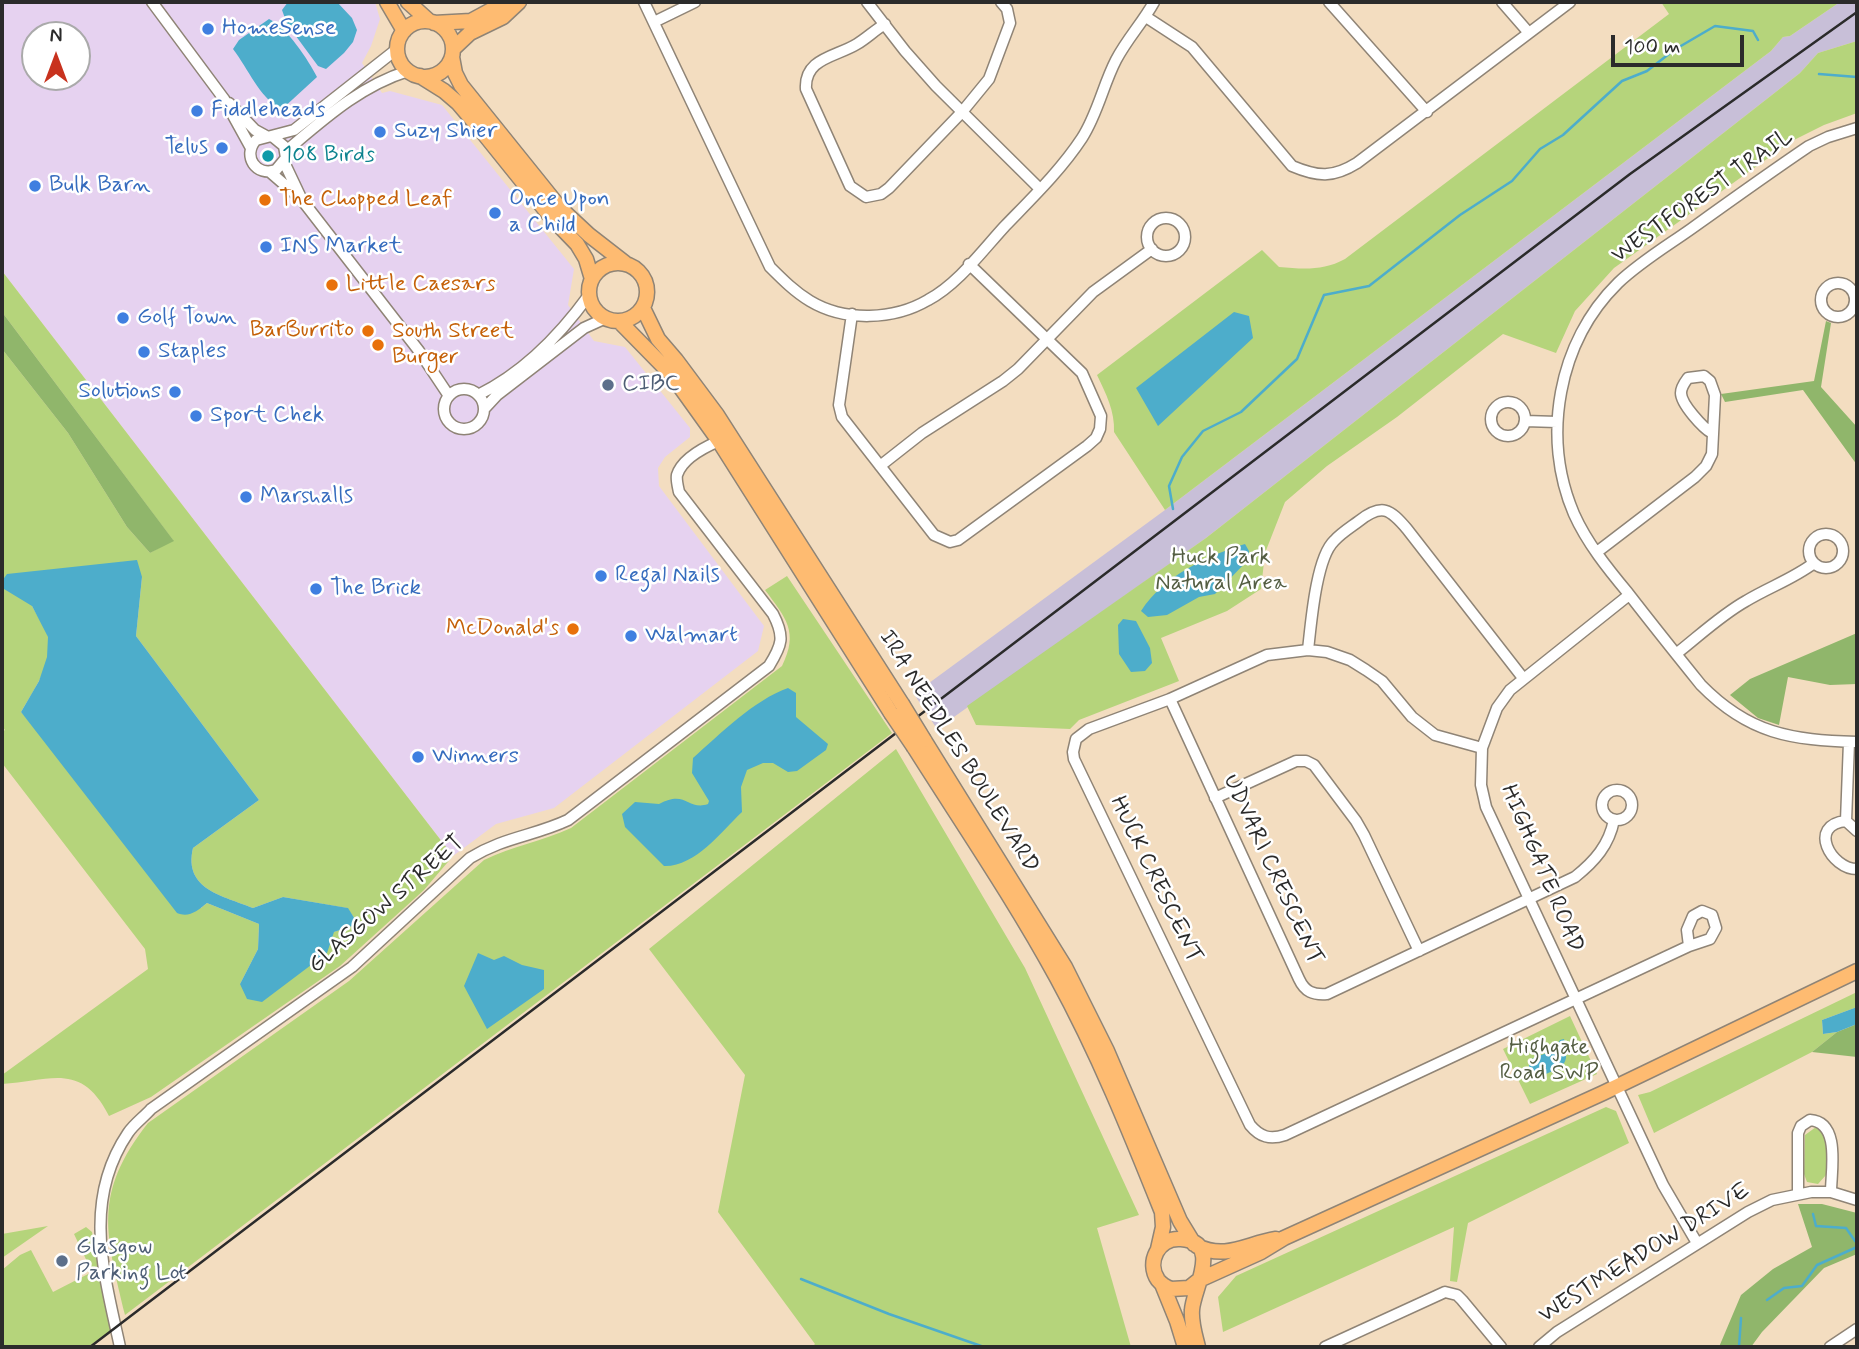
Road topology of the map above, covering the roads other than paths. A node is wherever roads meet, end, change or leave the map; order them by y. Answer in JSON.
{"nodes":[{"id":1,"x":152,"y":2,"type":"edge"},
{"id":2,"x":387,"y":2,"type":"edge"},
{"id":3,"x":408,"y":2,"type":"edge"},
{"id":4,"x":506,"y":2,"type":"edge"},
{"id":5,"x":519,"y":2,"type":"edge"},
{"id":6,"x":644,"y":2,"type":"edge"},
{"id":7,"x":695,"y":2,"type":"edge"},
{"id":8,"x":867,"y":2,"type":"edge"},
{"id":9,"x":1001,"y":2,"type":"edge"},
{"id":10,"x":1154,"y":2,"type":"edge"},
{"id":11,"x":1329,"y":2,"type":"edge"},
{"id":12,"x":1502,"y":2,"type":"edge"},
{"id":13,"x":1570,"y":2,"type":"edge"},
{"id":14,"x":1146,"y":18,"type":"junction"},
{"id":15,"x":432,"y":22,"type":"junction"},
{"id":16,"x":654,"y":22,"type":"junction"},
{"id":17,"x":885,"y":24,"type":"junction"},
{"id":18,"x":404,"y":31,"type":"junction"},
{"id":19,"x":1529,"y":33,"type":"junction"},
{"id":20,"x":397,"y":49,"type":"junction"},
{"id":21,"x":452,"y":53,"type":"junction"},
{"id":22,"x":414,"y":73,"type":"junction"},
{"id":23,"x":224,"y":99,"type":"junction"},
{"id":24,"x":962,"y":112,"type":"junction"},
{"id":25,"x":1427,"y":112,"type":"junction"},
{"id":26,"x":1857,"y":128,"type":"edge"},
{"id":27,"x":270,"y":136,"type":"junction"},
{"id":28,"x":251,"y":148,"type":"junction"},
{"id":29,"x":285,"y":157,"type":"junction"},
{"id":30,"x":270,"y":172,"type":"junction"},
{"id":31,"x":1040,"y":189,"type":"junction"},
{"id":32,"x":302,"y":200,"type":"junction"},
{"id":33,"x":1152,"y":249,"type":"dead end"},
{"id":34,"x":625,"y":263,"type":"junction"},
{"id":35,"x":969,"y":264,"type":"junction"},
{"id":36,"x":592,"y":279,"type":"junction"},
{"id":37,"x":589,"y":295,"type":"junction"},
{"id":38,"x":643,"y":308,"type":"junction"},
{"id":39,"x":852,"y":314,"type":"junction"},
{"id":40,"x":613,"y":320,"type":"junction"},
{"id":41,"x":1048,"y":339,"type":"junction"},
{"id":42,"x":454,"y":393,"type":"junction"},
{"id":43,"x":478,"y":395,"type":"junction"},
{"id":44,"x":484,"y":409,"type":"junction"},
{"id":45,"x":1525,"y":421,"type":"dead end"},
{"id":46,"x":1557,"y":422,"type":"junction"},
{"id":47,"x":1712,"y":433,"type":"junction"},
{"id":48,"x":719,"y":440,"type":"junction"},
{"id":49,"x":880,"y":466,"type":"junction"},
{"id":50,"x":1597,"y":552,"type":"junction"},
{"id":51,"x":1814,"y":563,"type":"dead end"},
{"id":52,"x":1629,"y":595,"type":"junction"},
{"id":53,"x":1308,"y":650,"type":"junction"},
{"id":54,"x":1676,"y":654,"type":"junction"},
{"id":55,"x":1523,"y":678,"type":"junction"},
{"id":56,"x":1170,"y":698,"type":"junction"},
{"id":57,"x":896,"y":709,"type":"junction"},
{"id":58,"x":1853,"y":742,"type":"edge"},
{"id":59,"x":919,"y":743,"type":"junction"},
{"id":60,"x":1482,"y":748,"type":"junction"},
{"id":61,"x":1215,"y":797,"type":"junction"},
{"id":62,"x":1614,"y":820,"type":"dead end"},
{"id":63,"x":1846,"y":821,"type":"junction"},
{"id":64,"x":1857,"y":831,"type":"edge"},
{"id":65,"x":1857,"y":869,"type":"edge"},
{"id":66,"x":1528,"y":900,"type":"junction"},
{"id":67,"x":1689,"y":946,"type":"dead end"},
{"id":68,"x":1419,"y":951,"type":"junction"},
{"id":69,"x":1857,"y":971,"type":"edge"},
{"id":70,"x":1575,"y":1000,"type":"junction"},
{"id":71,"x":1617,"y":1086,"type":"junction"},
{"id":72,"x":1831,"y":1192,"type":"junction"},
{"id":73,"x":1798,"y":1193,"type":"junction"},
{"id":74,"x":1857,"y":1200,"type":"edge"},
{"id":75,"x":1284,"y":1238,"type":"junction"},
{"id":76,"x":1697,"y":1243,"type":"junction"},
{"id":77,"x":1195,"y":1245,"type":"junction"},
{"id":78,"x":1157,"y":1250,"type":"junction"},
{"id":79,"x":1199,"y":1280,"type":"junction"},
{"id":80,"x":1162,"y":1284,"type":"junction"},
{"id":81,"x":1857,"y":1329,"type":"edge"},
{"id":82,"x":120,"y":1347,"type":"edge"},
{"id":83,"x":1185,"y":1347,"type":"edge"},
{"id":84,"x":1198,"y":1347,"type":"edge"},
{"id":85,"x":1325,"y":1347,"type":"edge"},
{"id":86,"x":1501,"y":1347,"type":"edge"},
{"id":87,"x":1539,"y":1347,"type":"edge"},
{"id":88,"x":1830,"y":1347,"type":"edge"}],
"edges":[{"from":1,"to":23,"type":"street"},
{"from":2,"to":18,"type":"main road"},
{"from":3,"to":15,"type":"main road"},
{"from":4,"to":15,"type":"main road"},
{"from":5,"to":21,"type":"main road"},
{"from":6,"to":16,"type":"street"},
{"from":7,"to":16,"type":"street"},
{"from":8,"to":17,"type":"street"},
{"from":9,"to":24,"type":"street"},
{"from":10,"to":14,"type":"street"},
{"from":11,"to":25,"type":"street"},
{"from":12,"to":19,"type":"street"},
{"from":13,"to":19,"type":"street"},
{"from":14,"to":25,"type":"street"},
{"from":14,"to":31,"type":"street"},
{"from":15,"to":18,"type":"main road"},
{"from":15,"to":21,"type":"main road"},
{"from":16,"to":39,"type":"street"},
{"from":17,"to":24,"type":"street"},
{"from":17,"to":24,"type":"street"},
{"from":18,"to":20,"type":"main road"},
{"from":19,"to":25,"type":"street"},
{"from":20,"to":22,"type":"main road"},
{"from":20,"to":27,"type":"street"},
{"from":21,"to":22,"type":"main road"},
{"from":21,"to":34,"type":"main road"},
{"from":22,"to":29,"type":"street"},
{"from":22,"to":36,"type":"main road"},
{"from":23,"to":27,"type":"street"},
{"from":23,"to":28,"type":"street"},
{"from":24,"to":31,"type":"street"},
{"from":26,"to":46,"type":"street","name":"WESTFOREST TRAIL"},
{"from":27,"to":28,"type":"street"},
{"from":27,"to":29,"type":"street"},
{"from":28,"to":30,"type":"street"},
{"from":29,"to":30,"type":"street"},
{"from":29,"to":32,"type":"street"},
{"from":30,"to":32,"type":"street"},
{"from":31,"to":35,"type":"street"},
{"from":32,"to":42,"type":"street"},
{"from":33,"to":41,"type":"street"},
{"from":34,"to":36,"type":"main road"},
{"from":34,"to":38,"type":"main road"},
{"from":35,"to":39,"type":"street"},
{"from":35,"to":41,"type":"street"},
{"from":36,"to":37,"type":"main road"},
{"from":37,"to":40,"type":"main road"},
{"from":37,"to":43,"type":"street"},
{"from":38,"to":40,"type":"main road"},
{"from":38,"to":57,"type":"main road","name":"IRA NEEDLES BOULEVARD"},
{"from":39,"to":49,"type":"street"},
{"from":40,"to":44,"type":"street"},
{"from":40,"to":48,"type":"main road","name":"IRA NEEDLES BOULEVARD"},
{"from":41,"to":49,"type":"street"},
{"from":41,"to":49,"type":"street"},
{"from":42,"to":43,"type":"street"},
{"from":42,"to":44,"type":"street"},
{"from":43,"to":44,"type":"street"},
{"from":45,"to":46,"type":"street"},
{"from":46,"to":50,"type":"street","name":"WESTFOREST TRAIL"},
{"from":47,"to":47,"type":"street"},
{"from":47,"to":50,"type":"street"},
{"from":48,"to":57,"type":"main road","name":"IRA NEEDLES BOULEVARD"},
{"from":48,"to":82,"type":"street","name":"GLASGOW STREET"},
{"from":50,"to":52,"type":"street","name":"WESTFOREST TRAIL"},
{"from":51,"to":54,"type":"street"},
{"from":52,"to":54,"type":"street","name":"WESTFOREST TRAIL"},
{"from":52,"to":55,"type":"street","name":"HIGHGATE ROAD"},
{"from":53,"to":55,"type":"street"},
{"from":53,"to":56,"type":"street","name":"HUCK CRESCENT"},
{"from":53,"to":60,"type":"street","name":"HUCK CRESCENT"},
{"from":54,"to":58,"type":"street","name":"WESTFOREST TRAIL"},
{"from":55,"to":60,"type":"street","name":"HIGHGATE ROAD"},
{"from":56,"to":61,"type":"street","name":"UDVARI CRESCENT"},
{"from":56,"to":70,"type":"street","name":"HUCK CRESCENT"},
{"from":57,"to":59,"type":"main road","name":"IRA NEEDLES BOULEVARD","bridge":true},
{"from":58,"to":63,"type":"street"},
{"from":59,"to":77,"type":"main road","name":"IRA NEEDLES BOULEVARD"},
{"from":59,"to":78,"type":"main road","name":"IRA NEEDLES BOULEVARD"},
{"from":60,"to":66,"type":"street","name":"HIGHGATE ROAD"},
{"from":61,"to":68,"type":"street"},
{"from":61,"to":68,"type":"street","name":"UDVARI CRESCENT"},
{"from":62,"to":66,"type":"street","name":"UDVARI CRESCENT"},
{"from":63,"to":64,"type":"street"},
{"from":63,"to":65,"type":"street"},
{"from":66,"to":68,"type":"street","name":"UDVARI CRESCENT"},
{"from":66,"to":70,"type":"street","name":"HIGHGATE ROAD"},
{"from":67,"to":70,"type":"street"},
{"from":69,"to":71,"type":"main road"},
{"from":70,"to":71,"type":"street","name":"HIGHGATE ROAD"},
{"from":71,"to":75,"type":"main road"},
{"from":71,"to":76,"type":"street","name":"HIGHGATE ROAD"},
{"from":72,"to":73,"type":"street","name":"WESTMEADOW DRIVE"},
{"from":72,"to":73,"type":"street"},
{"from":72,"to":74,"type":"street","name":"WESTMEADOW DRIVE"},
{"from":73,"to":76,"type":"street","name":"WESTMEADOW DRIVE"},
{"from":75,"to":77,"type":"main road"},
{"from":75,"to":79,"type":"main road"},
{"from":76,"to":87,"type":"street","name":"WESTMEADOW DRIVE"},
{"from":77,"to":78,"type":"main road"},
{"from":77,"to":79,"type":"main road"},
{"from":78,"to":80,"type":"main road"},
{"from":79,"to":80,"type":"main road"},
{"from":79,"to":84,"type":"main road"},
{"from":80,"to":83,"type":"main road"},
{"from":81,"to":88,"type":"street"},
{"from":85,"to":86,"type":"street"}]}
